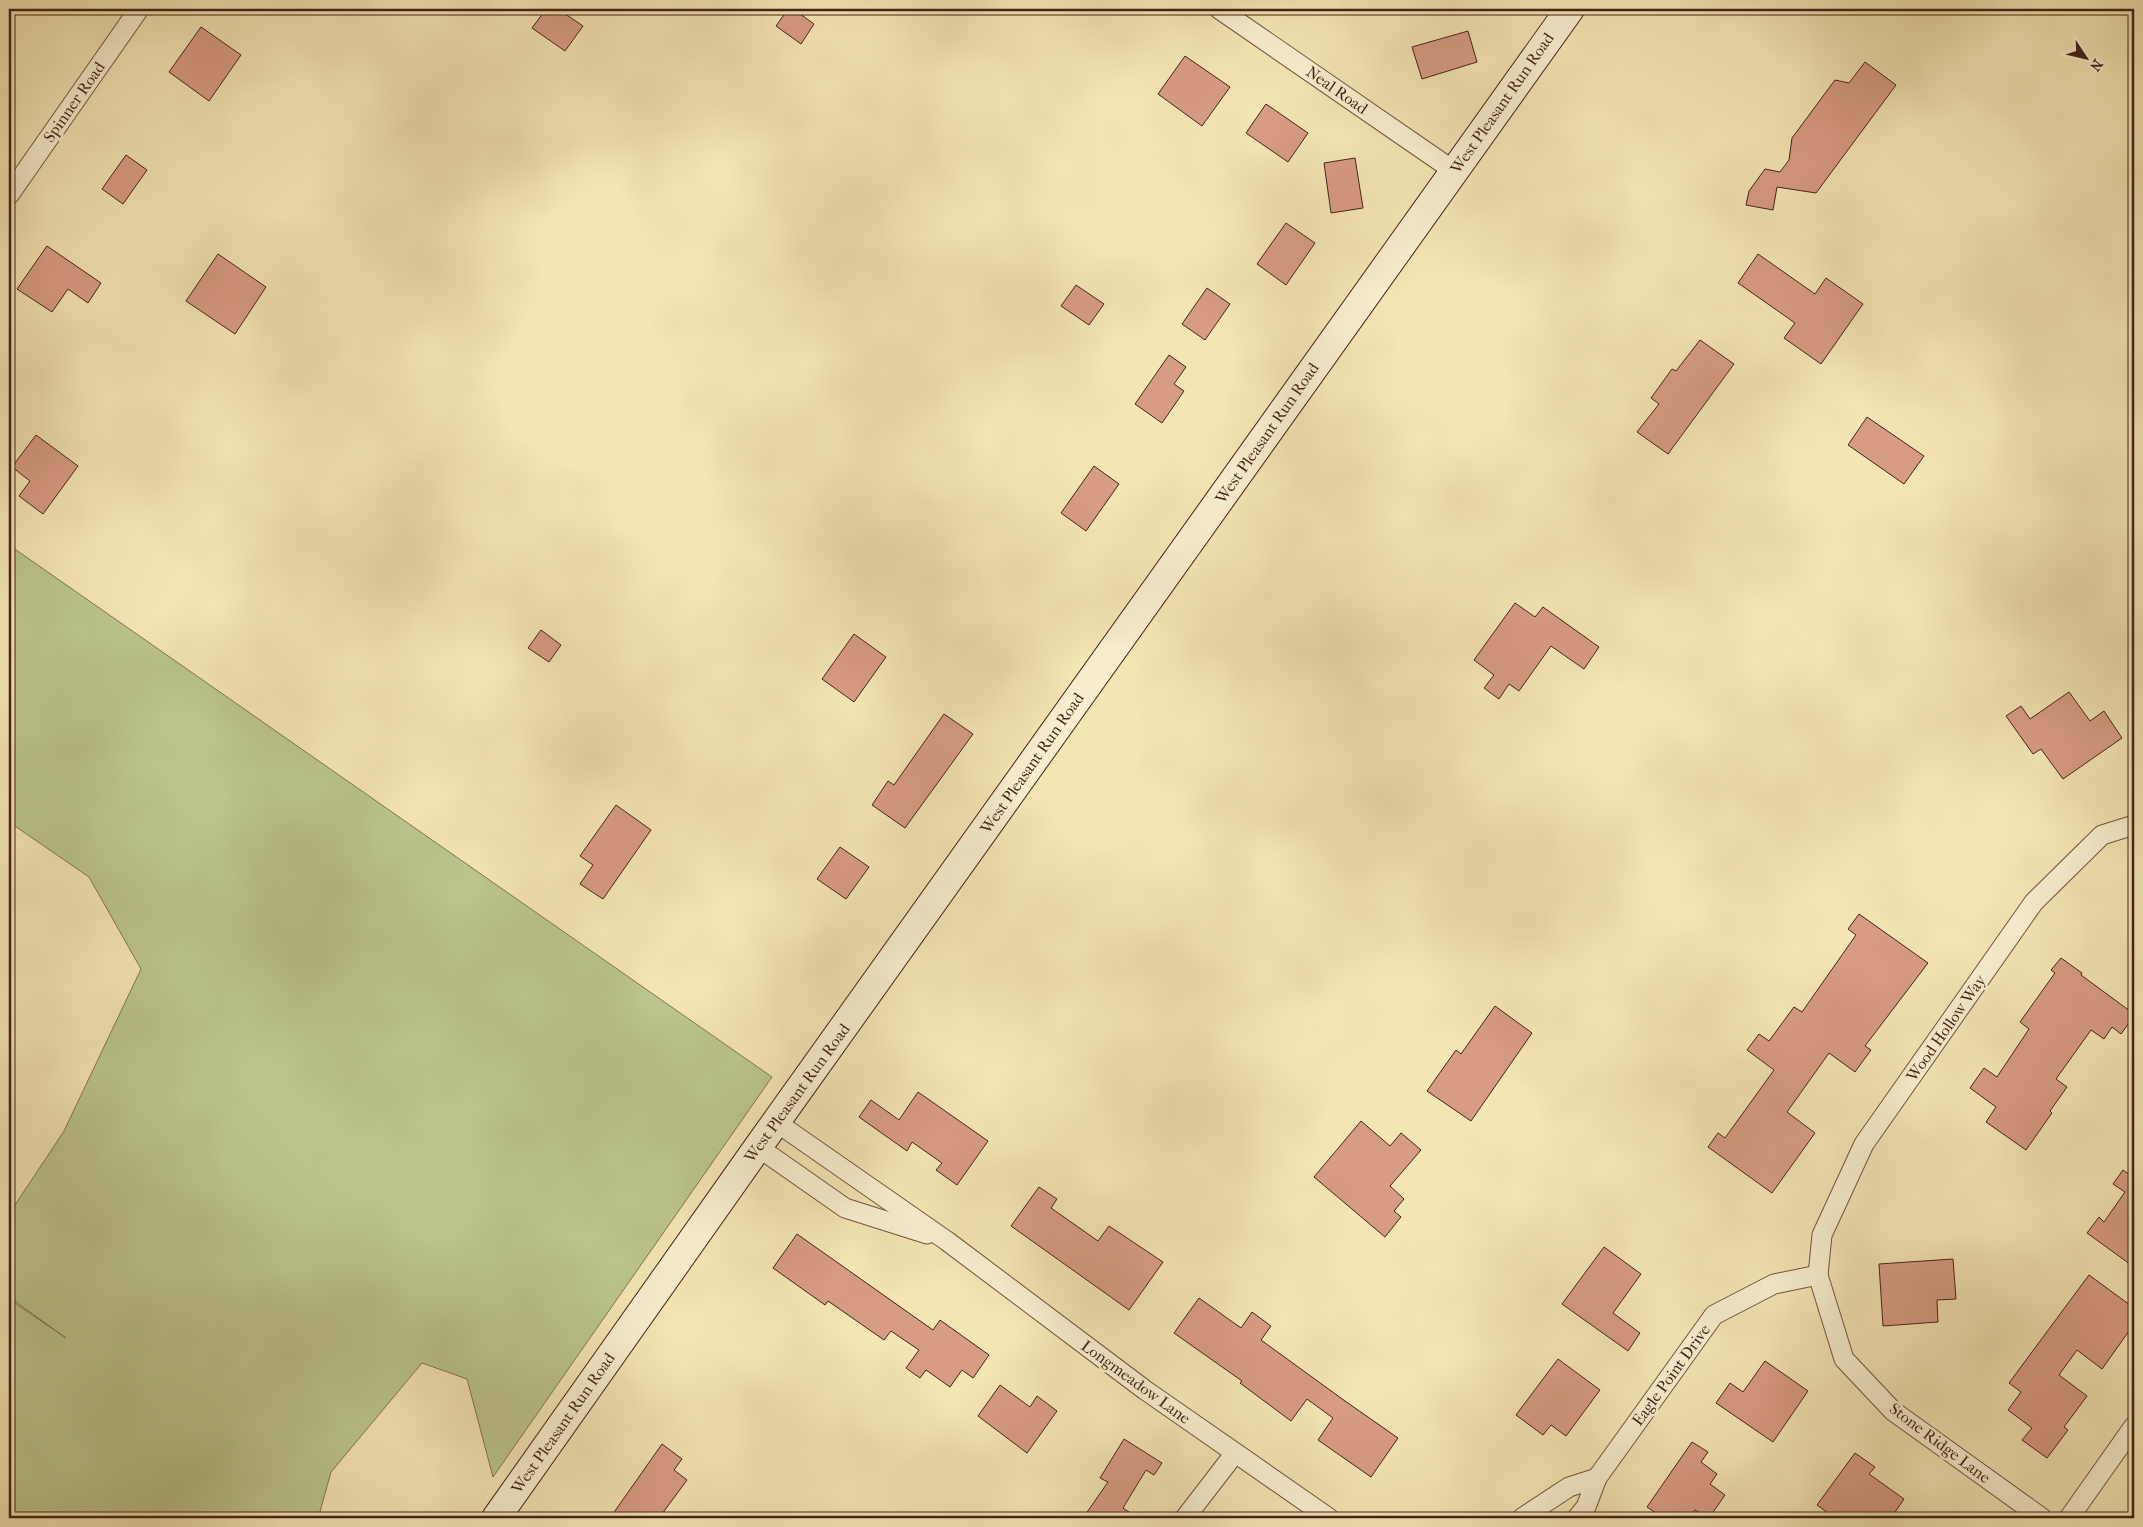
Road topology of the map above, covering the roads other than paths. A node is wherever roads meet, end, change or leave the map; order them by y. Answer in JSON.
{"nodes":[{"id":1,"x":140,"y":9,"type":"edge"},
{"id":2,"x":1219,"y":9,"type":"edge"},
{"id":3,"x":1570,"y":9,"type":"edge"},
{"id":4,"x":1454,"y":171,"type":"junction"},
{"id":5,"x":9,"y":195,"type":"edge"},
{"id":6,"x":2134,"y":825,"type":"edge"},
{"id":7,"x":776,"y":1122,"type":"junction"},
{"id":8,"x":758,"y":1147,"type":"junction"},
{"id":9,"x":947,"y":1241,"type":"junction"},
{"id":10,"x":1818,"y":1274,"type":"junction"},
{"id":11,"x":2134,"y":1426,"type":"edge"},
{"id":12,"x":1235,"y":1453,"type":"junction"},
{"id":13,"x":1597,"y":1478,"type":"junction"},
{"id":14,"x":1528,"y":1516,"type":"edge"},
{"id":15,"x":496,"y":1518,"type":"edge"},
{"id":16,"x":1185,"y":1518,"type":"edge"},
{"id":17,"x":1329,"y":1518,"type":"edge"},
{"id":18,"x":1577,"y":1518,"type":"edge"},
{"id":19,"x":2042,"y":1518,"type":"edge"},
{"id":20,"x":2069,"y":1518,"type":"edge"}],
"edges":[{"from":1,"to":5,"type":"street","name":"Spinner Road"},
{"from":2,"to":4,"type":"street","name":"Neal Road"},
{"from":3,"to":4,"type":"main road","name":"West Pleasant Run Road"},
{"from":4,"to":7,"type":"main road","name":"West Pleasant Run Road"},
{"from":6,"to":10,"type":"street","name":"Wood Hollow Way"},
{"from":7,"to":8,"type":"main road","name":"West Pleasant Run Road"},
{"from":7,"to":9,"type":"street","name":"Longmeadow Lane"},
{"from":8,"to":9,"type":"street","name":"Longmeadow Lane"},
{"from":8,"to":15,"type":"main road","name":"West Pleasant Run Road"},
{"from":9,"to":12,"type":"street","name":"Longmeadow Lane"},
{"from":10,"to":13,"type":"street","name":"Eagle Point Drive"},
{"from":10,"to":19,"type":"street","name":"Stone Ridge Lane"},
{"from":11,"to":20,"type":"street"},
{"from":12,"to":16,"type":"street"},
{"from":12,"to":17,"type":"street","name":"Longmeadow Lane"},
{"from":13,"to":14,"type":"street"},
{"from":13,"to":18,"type":"street","name":"Eagle Point Drive"}]}
